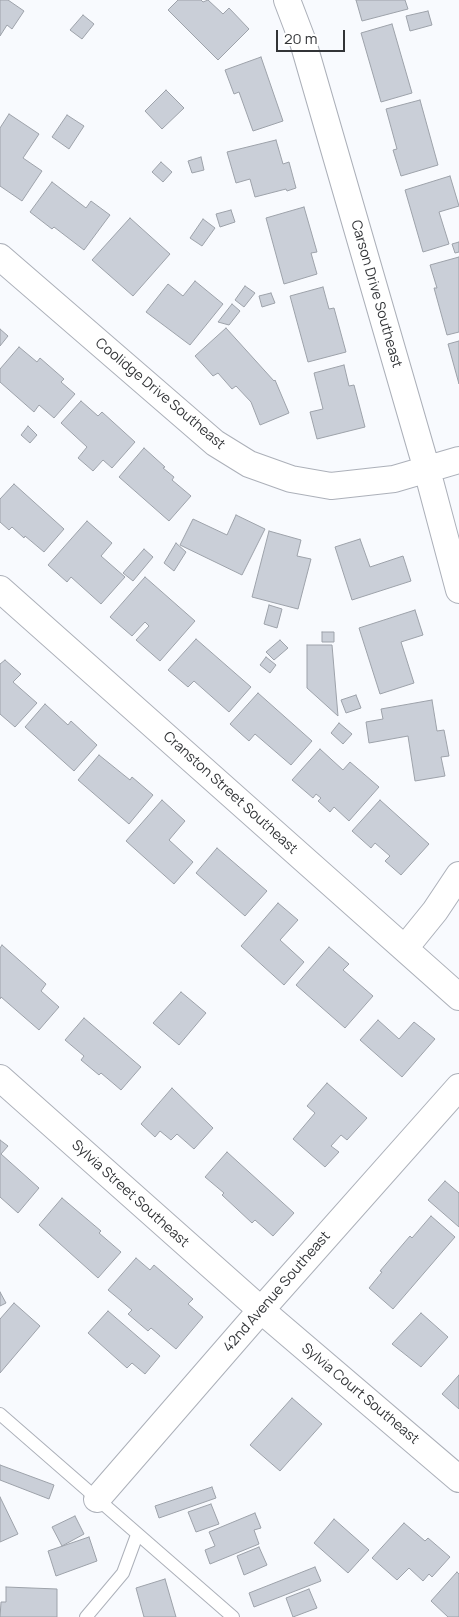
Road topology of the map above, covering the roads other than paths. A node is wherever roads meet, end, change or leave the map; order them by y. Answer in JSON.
{"nodes":[{"id":1,"x":287,"y":0,"type":"edge"},
{"id":2,"x":0,"y":257,"type":"edge"},
{"id":3,"x":459,"y":460,"type":"edge"},
{"id":4,"x":427,"y":470,"type":"junction"},
{"id":5,"x":0,"y":589,"type":"edge"},
{"id":6,"x":459,"y":590,"type":"edge"},
{"id":7,"x":459,"y":874,"type":"edge"},
{"id":8,"x":405,"y":948,"type":"junction"},
{"id":9,"x":459,"y":997,"type":"edge"},
{"id":10,"x":0,"y":1078,"type":"edge"},
{"id":11,"x":459,"y":1087,"type":"edge"},
{"id":12,"x":261,"y":1310,"type":"junction"},
{"id":13,"x":0,"y":1414,"type":"edge"},
{"id":14,"x":459,"y":1479,"type":"edge"},
{"id":15,"x":97,"y":1499,"type":"junction"},
{"id":16,"x":137,"y":1535,"type":"junction"},
{"id":17,"x":86,"y":1617,"type":"edge"},
{"id":18,"x":233,"y":1617,"type":"edge"}],
"edges":[{"from":1,"to":4,"type":"street","name":"Carson Drive Southeast"},
{"from":2,"to":4,"type":"street","name":"Coolidge Drive Southeast"},
{"from":3,"to":4,"type":"street","name":"Coolidge Drive Southeast"},
{"from":4,"to":6,"type":"street","name":"Carson Drive Southeast"},
{"from":5,"to":8,"type":"street","name":"Cranston Street Southeast"},
{"from":7,"to":8,"type":"street"},
{"from":8,"to":9,"type":"street","name":"Cranston Street Southeast"},
{"from":10,"to":12,"type":"street","name":"Sylvia Street Southeast"},
{"from":11,"to":12,"type":"street","name":"42nd Avenue Southeast"},
{"from":12,"to":14,"type":"street","name":"Sylvia Court Southeast"},
{"from":12,"to":15,"type":"street","name":"42nd Avenue Southeast"},
{"from":13,"to":15,"type":"lane"},
{"from":15,"to":16,"type":"lane"},
{"from":16,"to":17,"type":"lane"},
{"from":16,"to":18,"type":"lane"}]}
